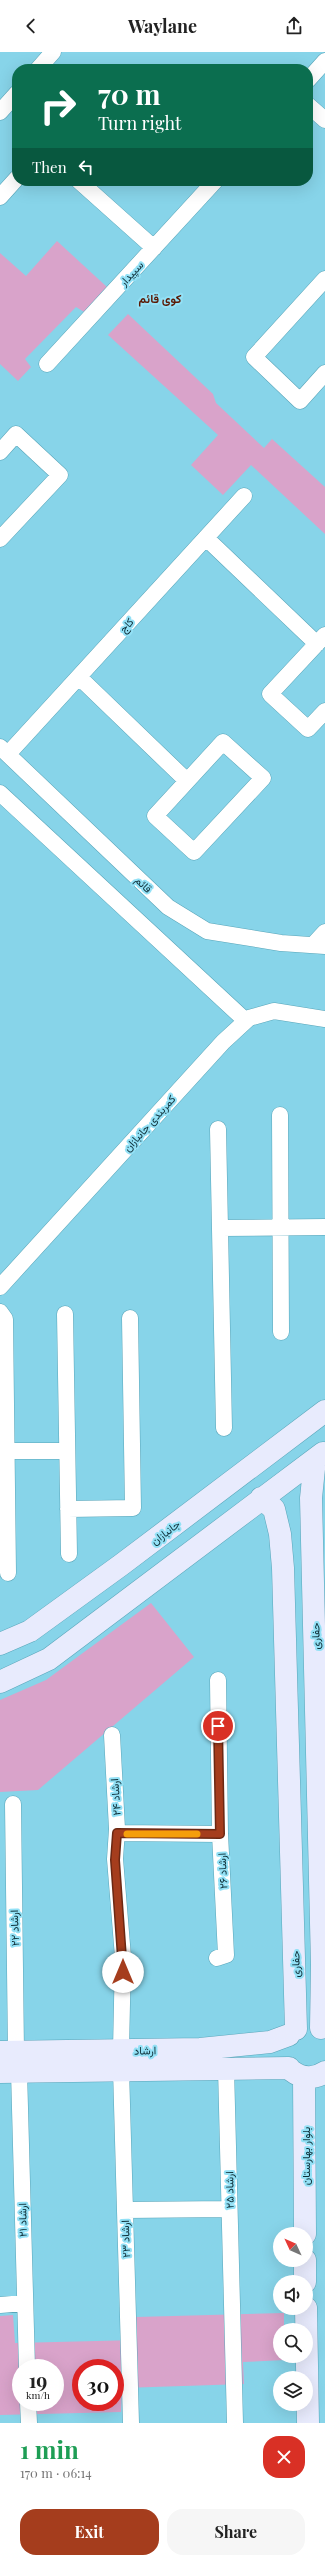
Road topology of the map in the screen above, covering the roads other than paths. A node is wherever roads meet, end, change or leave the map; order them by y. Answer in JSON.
{"nodes":[{"id":1,"x":53,"y":52,"type":"edge"},
{"id":2,"x":325,"y":61,"type":"edge"},
{"id":3,"x":42,"y":64,"type":"edge"},
{"id":4,"x":313,"y":74,"type":"edge"},
{"id":5,"x":12,"y":99,"type":"edge"},
{"id":6,"x":313,"y":109,"type":"edge"},
{"id":7,"x":0,"y":112,"type":"edge"},
{"id":8,"x":325,"y":120,"type":"edge"},
{"id":9,"x":12,"y":183,"type":"edge"},
{"id":10,"x":85,"y":186,"type":"edge"},
{"id":11,"x":210,"y":186,"type":"edge"},
{"id":12,"x":0,"y":196,"type":"edge"},
{"id":13,"x":154,"y":248,"type":"junction"},
{"id":14,"x":325,"y":279,"type":"edge"},
{"id":15,"x":47,"y":364,"type":"dead end"},
{"id":16,"x":325,"y":373,"type":"edge"},
{"id":17,"x":0,"y":452,"type":"edge"},
{"id":18,"x":244,"y":496,"type":"dead end"},
{"id":19,"x":206,"y":538,"type":"junction"},
{"id":20,"x":0,"y":539,"type":"edge"},
{"id":21,"x":321,"y":639,"type":"edge"},
{"id":22,"x":78,"y":677,"type":"junction"},
{"id":23,"x":325,"y":711,"type":"edge"},
{"id":24,"x":4,"y":750,"type":"edge"},
{"id":25,"x":187,"y":781,"type":"junction"},
{"id":26,"x":0,"y":793,"type":"edge"},
{"id":27,"x":325,"y":932,"type":"edge"},
{"id":28,"x":319,"y":946,"type":"edge"},
{"id":29,"x":325,"y":1019,"type":"edge"},
{"id":30,"x":246,"y":1021,"type":"junction"},
{"id":31,"x":280,"y":1115,"type":"dead end"},
{"id":32,"x":218,"y":1129,"type":"dead end"},
{"id":33,"x":325,"y":1227,"type":"edge"},
{"id":34,"x":220,"y":1228,"type":"junction"},
{"id":35,"x":280,"y":1228,"type":"junction"},
{"id":36,"x":0,"y":1287,"type":"edge"},
{"id":37,"x":0,"y":1312,"type":"edge"},
{"id":38,"x":65,"y":1314,"type":"dead end"},
{"id":39,"x":130,"y":1318,"type":"dead end"},
{"id":40,"x":281,"y":1332,"type":"dead end"},
{"id":41,"x":325,"y":1411,"type":"edge"},
{"id":42,"x":224,"y":1428,"type":"dead end"},
{"id":43,"x":4,"y":1451,"type":"edge"},
{"id":44,"x":67,"y":1451,"type":"junction"},
{"id":45,"x":320,"y":1455,"type":"edge"},
{"id":46,"x":261,"y":1498,"type":"junction"},
{"id":47,"x":68,"y":1509,"type":"junction"},
{"id":48,"x":69,"y":1554,"type":"dead end"},
{"id":49,"x":121,"y":1565,"type":"junction"},
{"id":50,"x":8,"y":1573,"type":"dead end"},
{"id":51,"x":139,"y":1590,"type":"junction"},
{"id":52,"x":320,"y":1635,"type":"edge"},
{"id":53,"x":0,"y":1644,"type":"edge"},
{"id":54,"x":218,"y":1680,"type":"dead end"},
{"id":55,"x":0,"y":1682,"type":"edge"},
{"id":56,"x":112,"y":1735,"type":"dead end"},
{"id":57,"x":13,"y":1804,"type":"dead end"},
{"id":58,"x":117,"y":1833,"type":"junction"},
{"id":59,"x":220,"y":1834,"type":"junction"},
{"id":60,"x":7,"y":1905,"type":"edge"},
{"id":61,"x":323,"y":1905,"type":"edge"},
{"id":62,"x":217,"y":1958,"type":"dead end"},
{"id":63,"x":323,"y":2030,"type":"edge"},
{"id":64,"x":293,"y":2032,"type":"junction"},
{"id":65,"x":121,"y":2060,"type":"junction"},
{"id":66,"x":9,"y":2062,"type":"edge"},
{"id":67,"x":226,"y":2068,"type":"junction"},
{"id":68,"x":325,"y":2072,"type":"edge"},
{"id":69,"x":297,"y":2073,"type":"junction"},
{"id":70,"x":229,"y":2209,"type":"junction"},
{"id":71,"x":125,"y":2210,"type":"junction"},
{"id":72,"x":305,"y":2227,"type":"edge"},
{"id":73,"x":24,"y":2303,"type":"junction"},
{"id":74,"x":0,"y":2305,"type":"edge"},
{"id":75,"x":306,"y":2315,"type":"edge"},
{"id":76,"x":27,"y":2359,"type":"edge"},
{"id":77,"x":28,"y":2411,"type":"edge"},
{"id":78,"x":131,"y":2415,"type":"edge"},
{"id":79,"x":29,"y":2423,"type":"edge"},
{"id":80,"x":235,"y":2423,"type":"edge"},
{"id":81,"x":308,"y":2423,"type":"edge"}],
"edges":[{"from":1,"to":3,"type":"street"},
{"from":2,"to":4,"type":"street"},
{"from":5,"to":7,"type":"street"},
{"from":6,"to":8,"type":"street"},
{"from":9,"to":12,"type":"street"},
{"from":10,"to":13,"type":"street"},
{"from":11,"to":13,"type":"street","name":"سپیدار"},
{"from":13,"to":15,"type":"street","name":"سپیدار"},
{"from":14,"to":16,"type":"street"},
{"from":17,"to":20,"type":"street"},
{"from":18,"to":19,"type":"street","name":"کاج"},
{"from":19,"to":21,"type":"street"},
{"from":19,"to":22,"type":"street","name":"کاج"},
{"from":21,"to":23,"type":"street"},
{"from":22,"to":24,"type":"street","name":"کاج"},
{"from":22,"to":25,"type":"street"},
{"from":24,"to":28,"type":"street","name":"قائم"},
{"from":25,"to":25,"type":"street"},
{"from":26,"to":30,"type":"street"},
{"from":27,"to":28,"type":"street"},
{"from":29,"to":30,"type":"street","name":"کمربندی جانبازان"},
{"from":30,"to":36,"type":"street","name":"کمربندی جانبازان"},
{"from":31,"to":35,"type":"street"},
{"from":32,"to":34,"type":"street"},
{"from":33,"to":35,"type":"street"},
{"from":34,"to":35,"type":"street"},
{"from":34,"to":42,"type":"street"},
{"from":35,"to":40,"type":"street"},
{"from":37,"to":43,"type":"street"},
{"from":38,"to":44,"type":"street"},
{"from":39,"to":47,"type":"street"},
{"from":41,"to":49,"type":"street","name":"جانبازان"},
{"from":43,"to":44,"type":"street"},
{"from":43,"to":50,"type":"street"},
{"from":44,"to":47,"type":"street"},
{"from":45,"to":46,"type":"street"},
{"from":45,"to":52,"type":"street","name":"حفاری"},
{"from":46,"to":51,"type":"street"},
{"from":46,"to":64,"type":"street","name":"حفاری"},
{"from":47,"to":48,"type":"street"},
{"from":49,"to":51,"type":"street"},
{"from":49,"to":53,"type":"street","name":"جانبازان"},
{"from":51,"to":55,"type":"street"},
{"from":52,"to":61,"type":"street","name":"حفاری"},
{"from":54,"to":59,"type":"street","name":"ارشاد ۲۶"},
{"from":56,"to":58,"type":"street","name":"ارشاد ۲۴"},
{"from":57,"to":60,"type":"street","name":"ارشاد ۲۲"},
{"from":58,"to":59,"type":"street"},
{"from":58,"to":65,"type":"street","name":"ارشاد ۲۴"},
{"from":59,"to":62,"type":"street","name":"ارشاد ۲۶"},
{"from":60,"to":66,"type":"street","name":"ارشاد ۲۲"},
{"from":61,"to":63,"type":"street","name":"حفاری"},
{"from":63,"to":64,"type":"street","name":"ارشاد"},
{"from":64,"to":65,"type":"street","name":"ارشاد"},
{"from":64,"to":69,"type":"street","name":"حفاری"},
{"from":65,"to":66,"type":"street","name":"ارشاد"},
{"from":65,"to":67,"type":"street","name":"ارشاد"},
{"from":65,"to":71,"type":"street","name":"ارشاد ۲۳"},
{"from":66,"to":73,"type":"street","name":"ارشاد ۲۱"},
{"from":67,"to":69,"type":"street","name":"ارشاد"},
{"from":67,"to":70,"type":"street","name":"ارشاد ۲۵"},
{"from":68,"to":69,"type":"street","name":"ارشاد"},
{"from":69,"to":72,"type":"street","name":"بلوار بهارستان"},
{"from":70,"to":71,"type":"street"},
{"from":70,"to":80,"type":"street","name":"ارشاد ۲۵"},
{"from":71,"to":78,"type":"street","name":"ارشاد ۲۳"},
{"from":73,"to":74,"type":"street"},
{"from":73,"to":76,"type":"street","name":"ارشاد ۲۱"},
{"from":75,"to":81,"type":"street"},
{"from":77,"to":79,"type":"street"}]}
